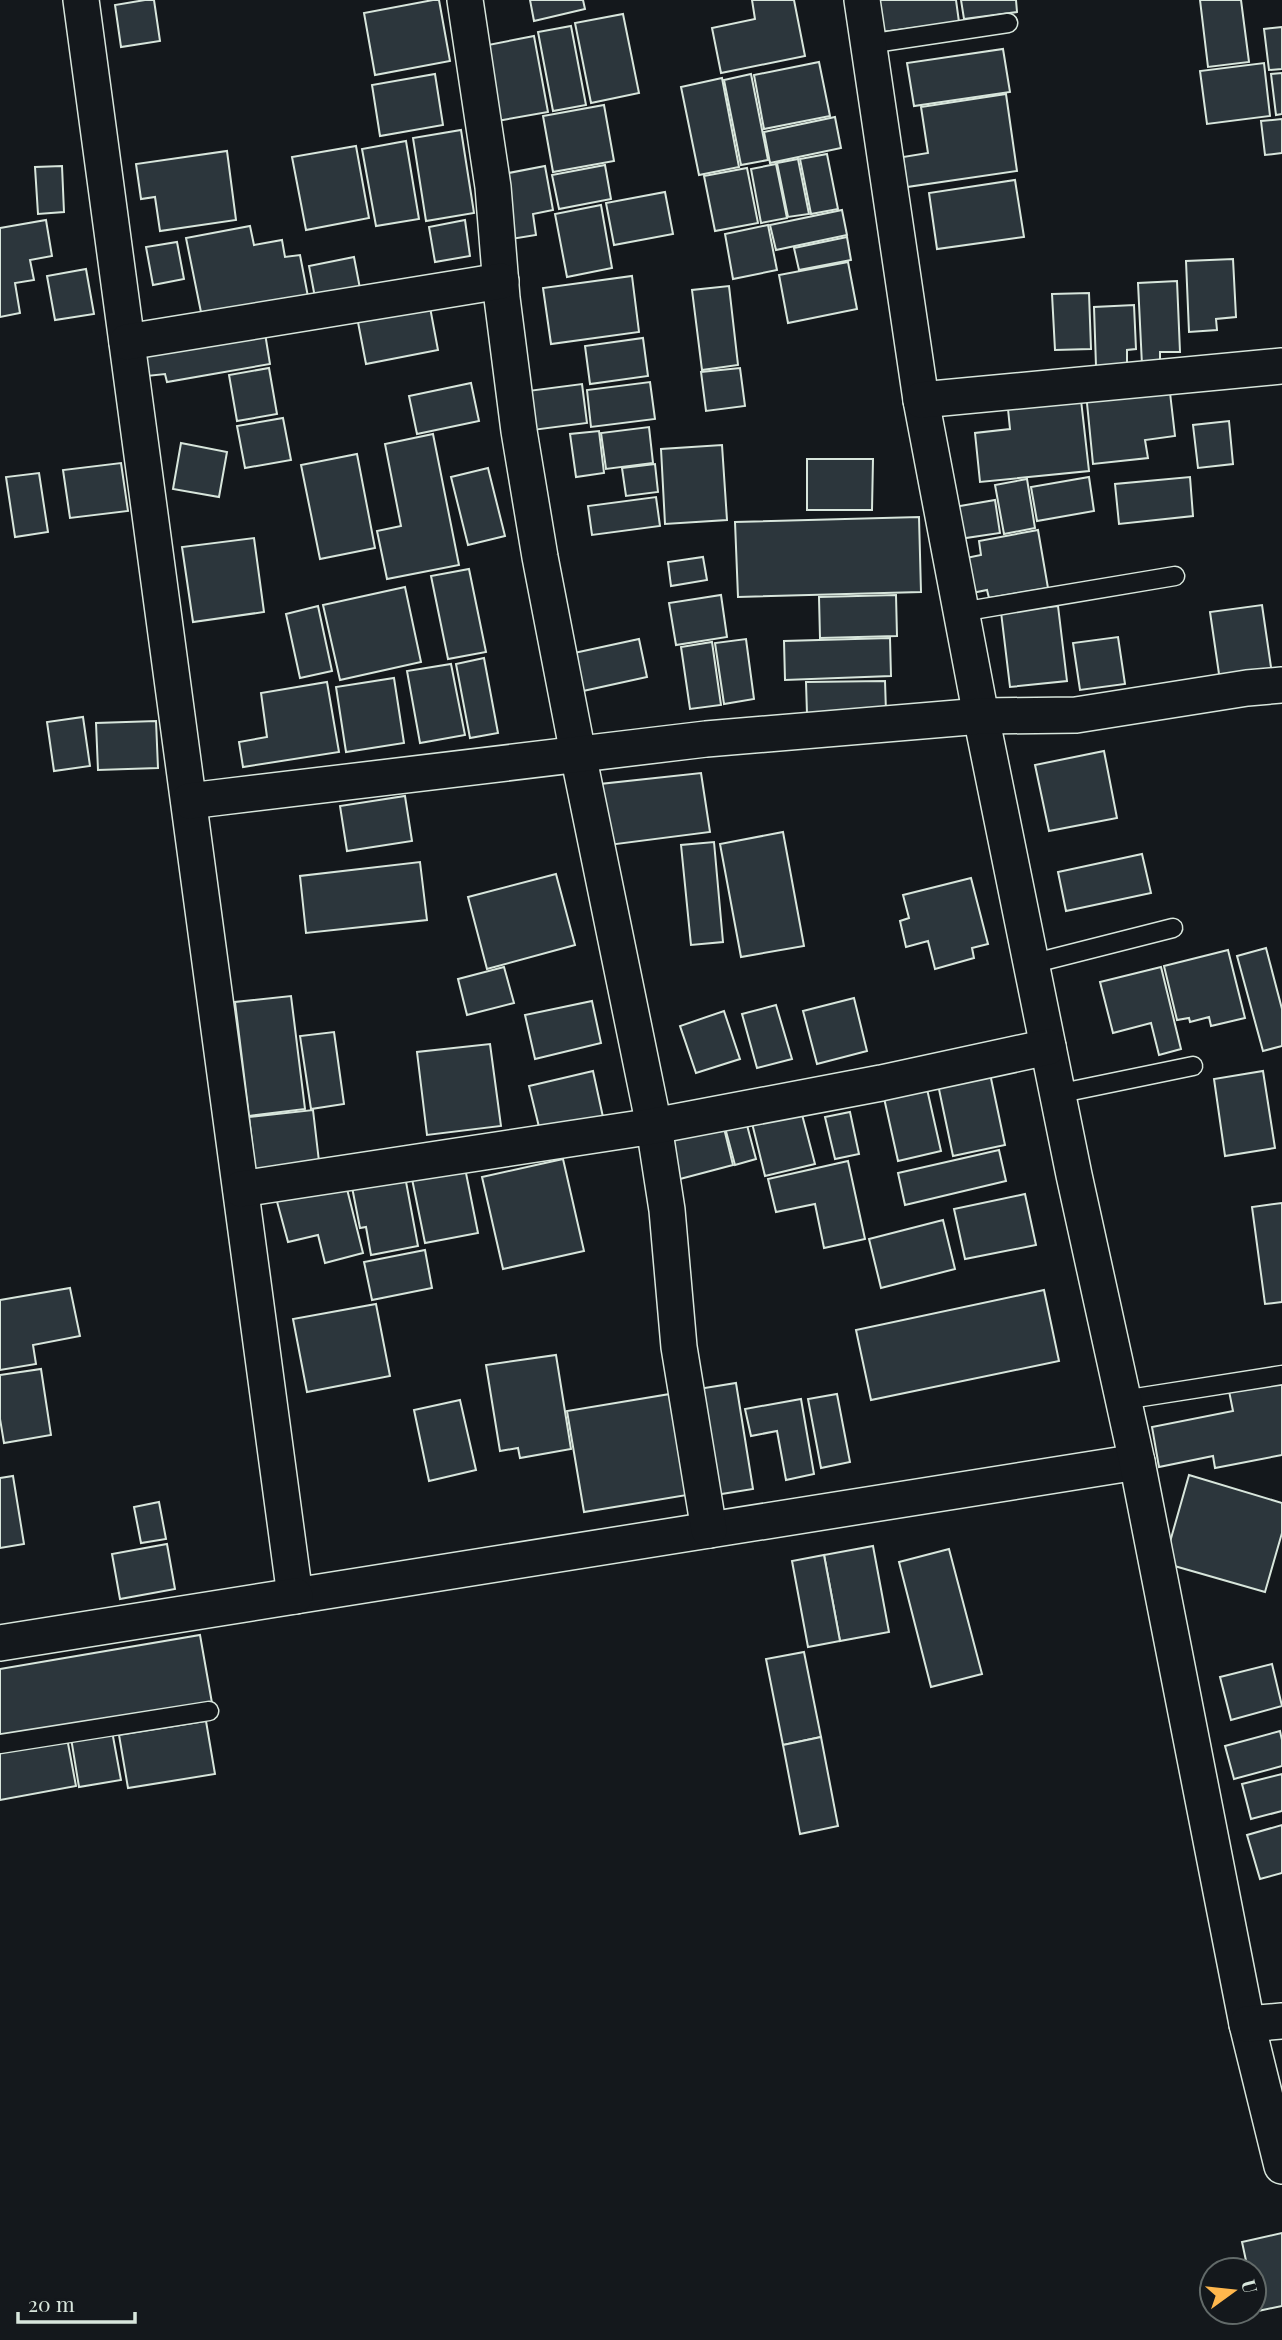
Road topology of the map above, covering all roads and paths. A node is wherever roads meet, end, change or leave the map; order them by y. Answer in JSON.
{"nodes":[{"id":1,"x":81,"y":0,"type":"edge"},
{"id":2,"x":465,"y":0,"type":"edge"},
{"id":3,"x":862,"y":0,"type":"edge"},
{"id":4,"x":1008,"y":23,"type":"dead end"},
{"id":5,"x":868,"y":44,"type":"junction"},
{"id":6,"x":501,"y":281,"type":"junction"},
{"id":7,"x":127,"y":342,"type":"junction"},
{"id":8,"x":1282,"y":366,"type":"edge"},
{"id":9,"x":921,"y":400,"type":"junction"},
{"id":10,"x":1175,"y":576,"type":"dead end"},
{"id":11,"x":961,"y":612,"type":"junction"},
{"id":12,"x":1282,"y":685,"type":"edge"},
{"id":13,"x":981,"y":716,"type":"junction"},
{"id":14,"x":578,"y":754,"type":"junction"},
{"id":15,"x":189,"y":801,"type":"junction"},
{"id":16,"x":1173,"y":928,"type":"dead end"},
{"id":17,"x":1031,"y":964,"type":"junction"},
{"id":18,"x":1048,"y":1047,"type":"junction"},
{"id":19,"x":1193,"y":1066,"type":"dead end"},
{"id":20,"x":1057,"y":1094,"type":"junction"},
{"id":21,"x":654,"y":1126,"type":"junction"},
{"id":22,"x":241,"y":1189,"type":"junction"},
{"id":23,"x":1282,"y":1375,"type":"edge"},
{"id":24,"x":1123,"y":1400,"type":"junction"},
{"id":25,"x":1137,"y":1462,"type":"junction"},
{"id":26,"x":709,"y":1531,"type":"junction"},
{"id":27,"x":295,"y":1596,"type":"junction"},
{"id":28,"x":0,"y":1643,"type":"edge"},
{"id":29,"x":209,"y":1711,"type":"dead end"},
{"id":30,"x":0,"y":1744,"type":"edge"},
{"id":31,"x":1282,"y":2021,"type":"edge"},
{"id":32,"x":1247,"y":2024,"type":"junction"},
{"id":33,"x":1282,"y":2166,"type":"edge"}],
"edges":[{"from":1,"to":7,"type":"street"},
{"from":2,"to":6,"type":"street"},
{"from":3,"to":5,"type":"street"},
{"from":4,"to":5,"type":"lane"},
{"from":5,"to":9,"type":"street"},
{"from":6,"to":7,"type":"street"},
{"from":6,"to":14,"type":"street"},
{"from":7,"to":15,"type":"street"},
{"from":8,"to":9,"type":"street"},
{"from":9,"to":11,"type":"street"},
{"from":10,"to":11,"type":"lane"},
{"from":11,"to":13,"type":"street"},
{"from":12,"to":13,"type":"street"},
{"from":13,"to":14,"type":"street"},
{"from":13,"to":17,"type":"street"},
{"from":14,"to":15,"type":"street"},
{"from":14,"to":21,"type":"street"},
{"from":15,"to":22,"type":"street"},
{"from":16,"to":17,"type":"lane"},
{"from":17,"to":18,"type":"street"},
{"from":18,"to":20,"type":"street"},
{"from":18,"to":21,"type":"street"},
{"from":19,"to":20,"type":"lane"},
{"from":20,"to":24,"type":"street"},
{"from":21,"to":22,"type":"street"},
{"from":21,"to":26,"type":"street"},
{"from":22,"to":27,"type":"street"},
{"from":23,"to":24,"type":"lane"},
{"from":24,"to":25,"type":"street"},
{"from":25,"to":26,"type":"street"},
{"from":25,"to":32,"type":"street"},
{"from":26,"to":27,"type":"street"},
{"from":27,"to":28,"type":"street"},
{"from":29,"to":30,"type":"lane"},
{"from":31,"to":32,"type":"street"},
{"from":32,"to":33,"type":"street"}]}
